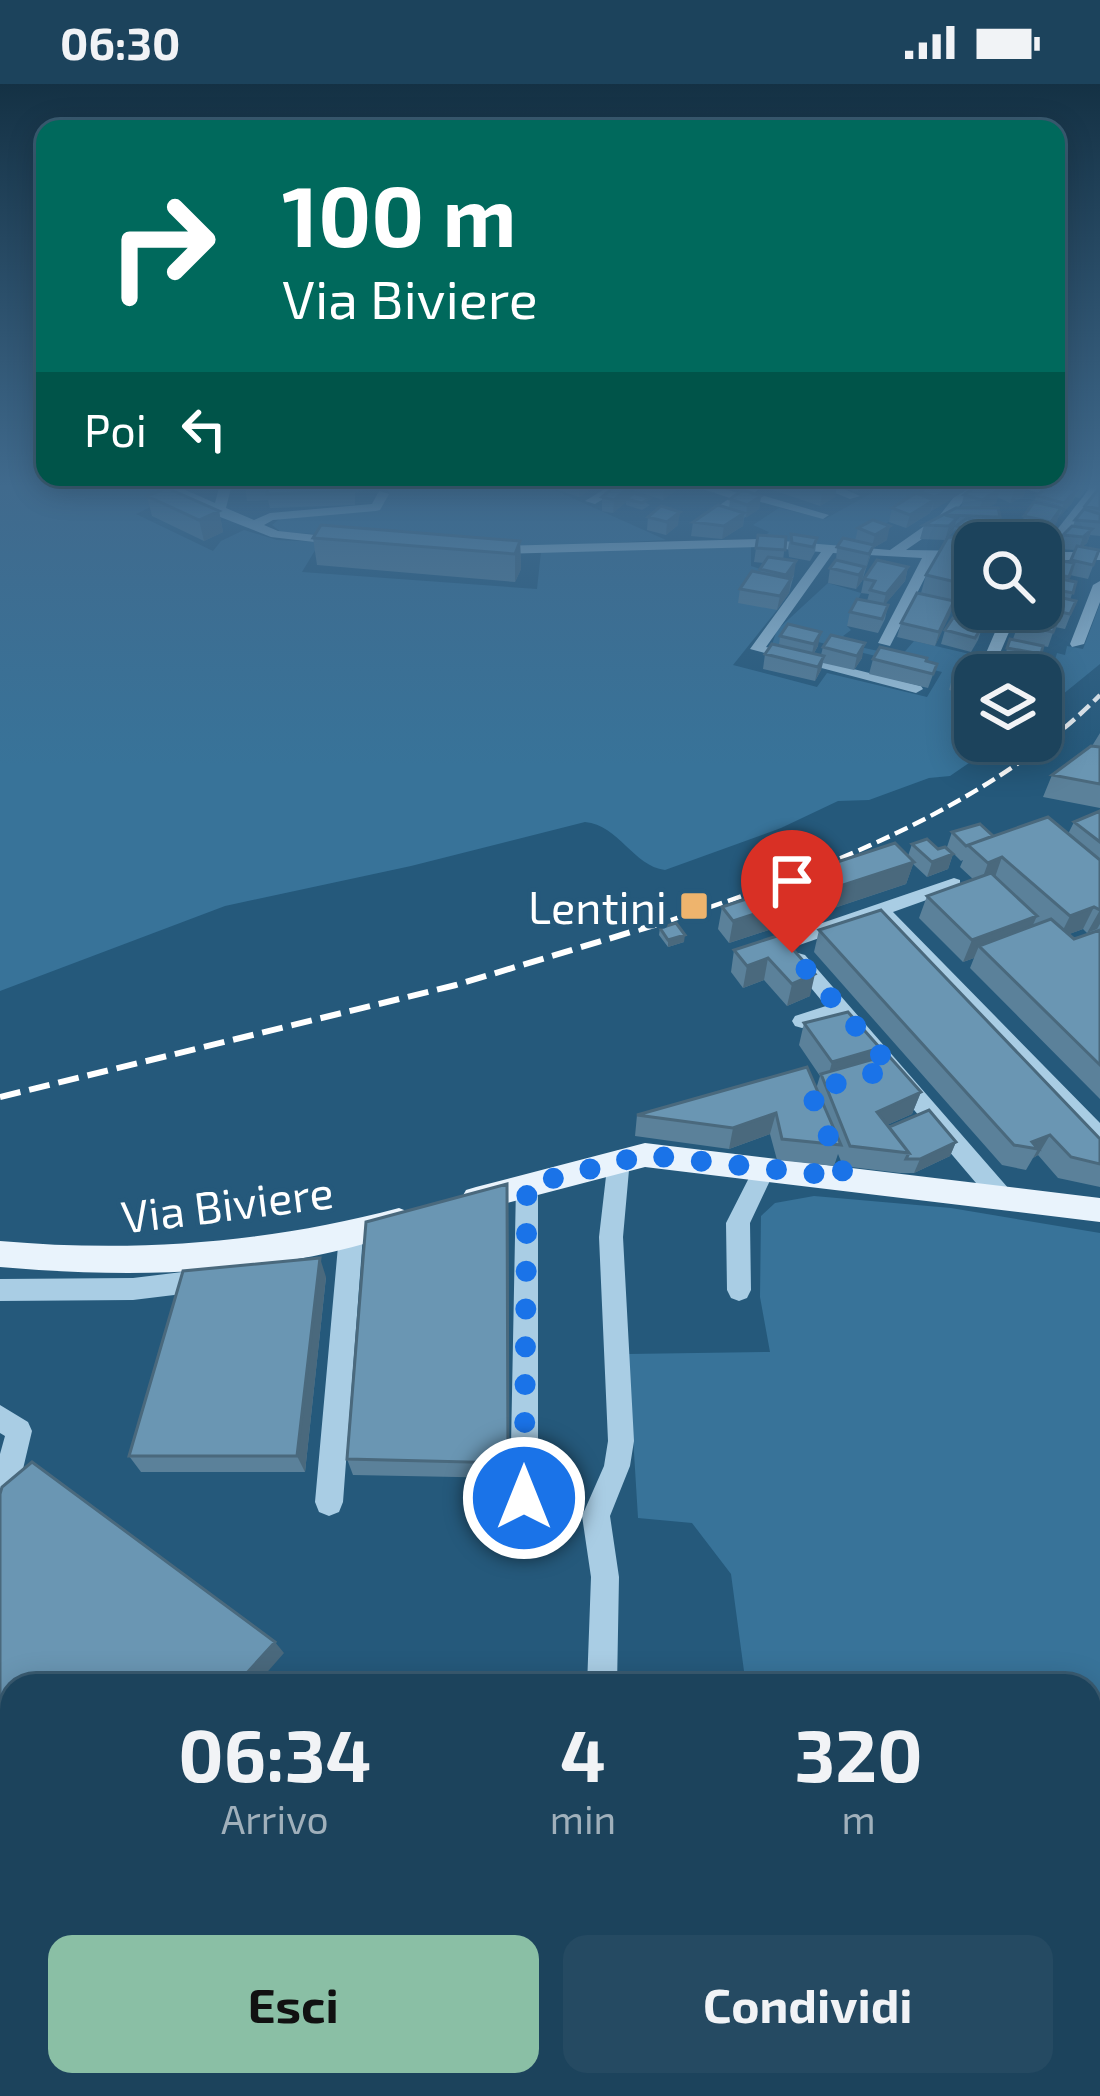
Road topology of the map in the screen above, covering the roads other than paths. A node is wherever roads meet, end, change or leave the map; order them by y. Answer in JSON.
{"nodes":[{"id":1,"x":808,"y":578,"type":"edge"},
{"id":2,"x":919,"y":578,"type":"edge"},
{"id":3,"x":1100,"y":585,"type":"edge"},
{"id":4,"x":1003,"y":630,"type":"edge"},
{"id":5,"x":885,"y":643,"type":"edge"},
{"id":6,"x":1077,"y":644,"type":"dead end"},
{"id":7,"x":993,"y":653,"type":"dead end"},
{"id":8,"x":916,"y":689,"type":"dead end"},
{"id":9,"x":954,"y":884,"type":"edge"},
{"id":10,"x":880,"y":910,"type":"junction"},
{"id":11,"x":788,"y":948,"type":"junction"},
{"id":12,"x":738,"y":960,"type":"edge"},
{"id":13,"x":839,"y":1009,"type":"junction"},
{"id":14,"x":802,"y":1021,"type":"edge"},
{"id":15,"x":1100,"y":1137,"type":"edge"},
{"id":16,"x":619,"y":1159,"type":"junction"},
{"id":17,"x":764,"y":1170,"type":"junction"},
{"id":18,"x":527,"y":1185,"type":"junction"},
{"id":19,"x":1001,"y":1196,"type":"junction"},
{"id":20,"x":1100,"y":1210,"type":"edge"},
{"id":21,"x":351,"y":1235,"type":"junction"},
{"id":22,"x":0,"y":1254,"type":"edge"},
{"id":23,"x":265,"y":1254,"type":"junction"},
{"id":24,"x":0,"y":1290,"type":"edge"},
{"id":25,"x":740,"y":1290,"type":"dead end"},
{"id":26,"x":0,"y":1417,"type":"edge"},
{"id":27,"x":524,"y":1498,"type":"dead end"},
{"id":28,"x":328,"y":1502,"type":"dead end"},
{"id":29,"x":0,"y":1507,"type":"edge"},
{"id":30,"x":602,"y":1674,"type":"edge"}],
"edges":[{"from":1,"to":8,"type":"street"},
{"from":2,"to":5,"type":"street"},
{"from":3,"to":6,"type":"street"},
{"from":4,"to":7,"type":"street"},
{"from":9,"to":10,"type":"street"},
{"from":10,"to":11,"type":"street"},
{"from":10,"to":15,"type":"street"},
{"from":11,"to":12,"type":"street"},
{"from":11,"to":13,"type":"street"},
{"from":13,"to":14,"type":"street"},
{"from":13,"to":19,"type":"street"},
{"from":16,"to":17,"type":"main road","name":"Via Biviere"},
{"from":16,"to":18,"type":"main road","name":"Via Biviere"},
{"from":16,"to":30,"type":"street"},
{"from":17,"to":19,"type":"main road","name":"Via Biviere"},
{"from":17,"to":25,"type":"street"},
{"from":18,"to":21,"type":"main road","name":"Via Biviere"},
{"from":18,"to":27,"type":"street"},
{"from":19,"to":20,"type":"main road","name":"Via Biviere"},
{"from":21,"to":23,"type":"main road","name":"Via Biviere"},
{"from":21,"to":28,"type":"street"},
{"from":22,"to":23,"type":"main road","name":"Via Biviere"},
{"from":23,"to":24,"type":"street"},
{"from":26,"to":29,"type":"street"}]}
